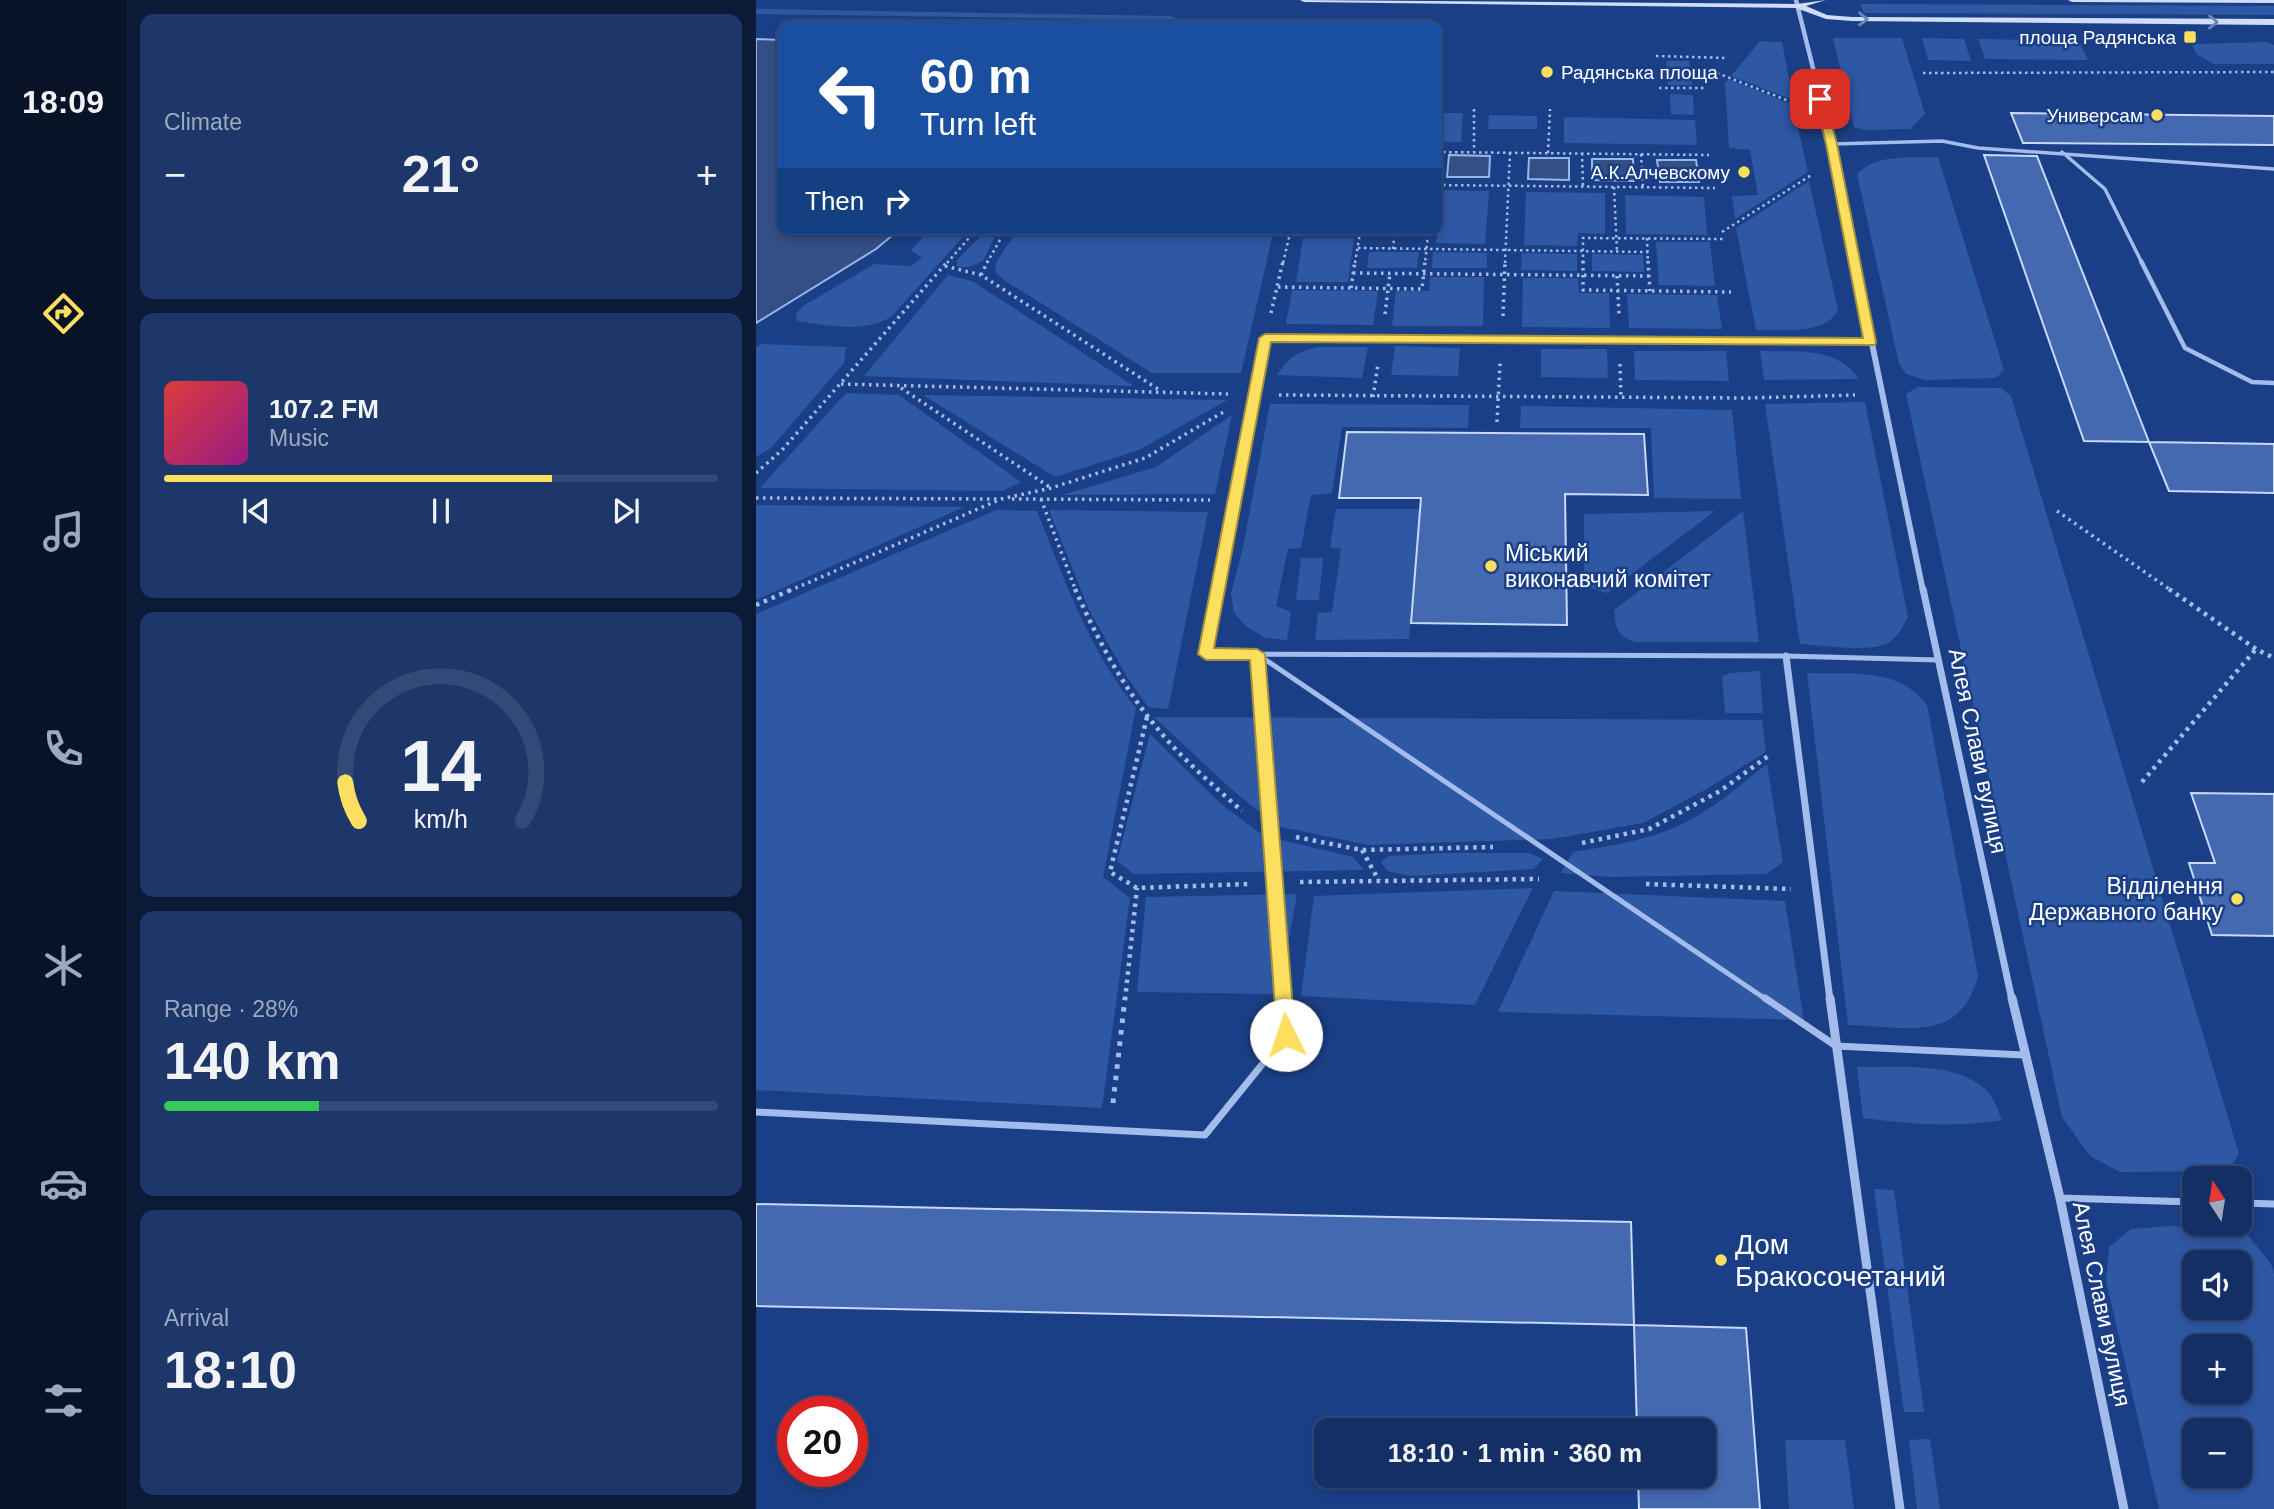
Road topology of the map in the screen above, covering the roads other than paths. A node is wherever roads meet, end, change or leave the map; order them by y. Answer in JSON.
{"nodes":[{"id":1,"x":1304,"y":0,"type":"edge"},
{"id":2,"x":1822,"y":0,"type":"edge"},
{"id":3,"x":2072,"y":0,"type":"edge"},
{"id":4,"x":2274,"y":1,"type":"edge"},
{"id":5,"x":1796,"y":3,"type":"edge"},
{"id":6,"x":2274,"y":22,"type":"edge"},
{"id":7,"x":1832,"y":144,"type":"junction"},
{"id":8,"x":2062,"y":152,"type":"junction"},
{"id":9,"x":2274,"y":169,"type":"edge"},
{"id":10,"x":1870,"y":342,"type":"junction"},
{"id":11,"x":2274,"y":383,"type":"edge"},
{"id":12,"x":1257,"y":654,"type":"junction"},
{"id":13,"x":1786,"y":656,"type":"junction"},
{"id":14,"x":1938,"y":660,"type":"junction"},
{"id":15,"x":1836,"y":1046,"type":"junction"},
{"id":16,"x":2024,"y":1055,"type":"junction"},
{"id":17,"x":756,"y":1112,"type":"edge"},
{"id":18,"x":2060,"y":1198,"type":"junction"},
{"id":19,"x":2182,"y":1202,"type":"edge"},
{"id":20,"x":2252,"y":1203,"type":"edge"},
{"id":21,"x":2274,"y":1204,"type":"edge"},
{"id":22,"x":1900,"y":1509,"type":"edge"},
{"id":23,"x":2124,"y":1509,"type":"edge"}],
"edges":[{"from":1,"to":5,"type":"street"},
{"from":2,"to":5,"type":"street"},
{"from":3,"to":4,"type":"street"},
{"from":5,"to":6,"type":"street","one_way":true},
{"from":5,"to":7,"type":"street","name":"Алея Слави вулиця"},
{"from":7,"to":8,"type":"lane"},
{"from":7,"to":10,"type":"street","name":"Алея Слави вулиця"},
{"from":8,"to":9,"type":"lane"},
{"from":8,"to":11,"type":"lane"},
{"from":10,"to":12,"type":"lane"},
{"from":10,"to":14,"type":"street","name":"Алея Слави вулиця"},
{"from":12,"to":13,"type":"lane"},
{"from":12,"to":15,"type":"lane"},
{"from":12,"to":17,"type":"lane"},
{"from":13,"to":14,"type":"lane"},
{"from":13,"to":15,"type":"street"},
{"from":14,"to":16,"type":"street","name":"Алея Слави вулиця"},
{"from":15,"to":16,"type":"lane"},
{"from":15,"to":22,"type":"street"},
{"from":16,"to":18,"type":"street","name":"Алея Слави вулиця"},
{"from":18,"to":19,"type":"lane"},
{"from":18,"to":23,"type":"street","name":"Алея Слави вулиця"},
{"from":20,"to":21,"type":"lane"}]}
